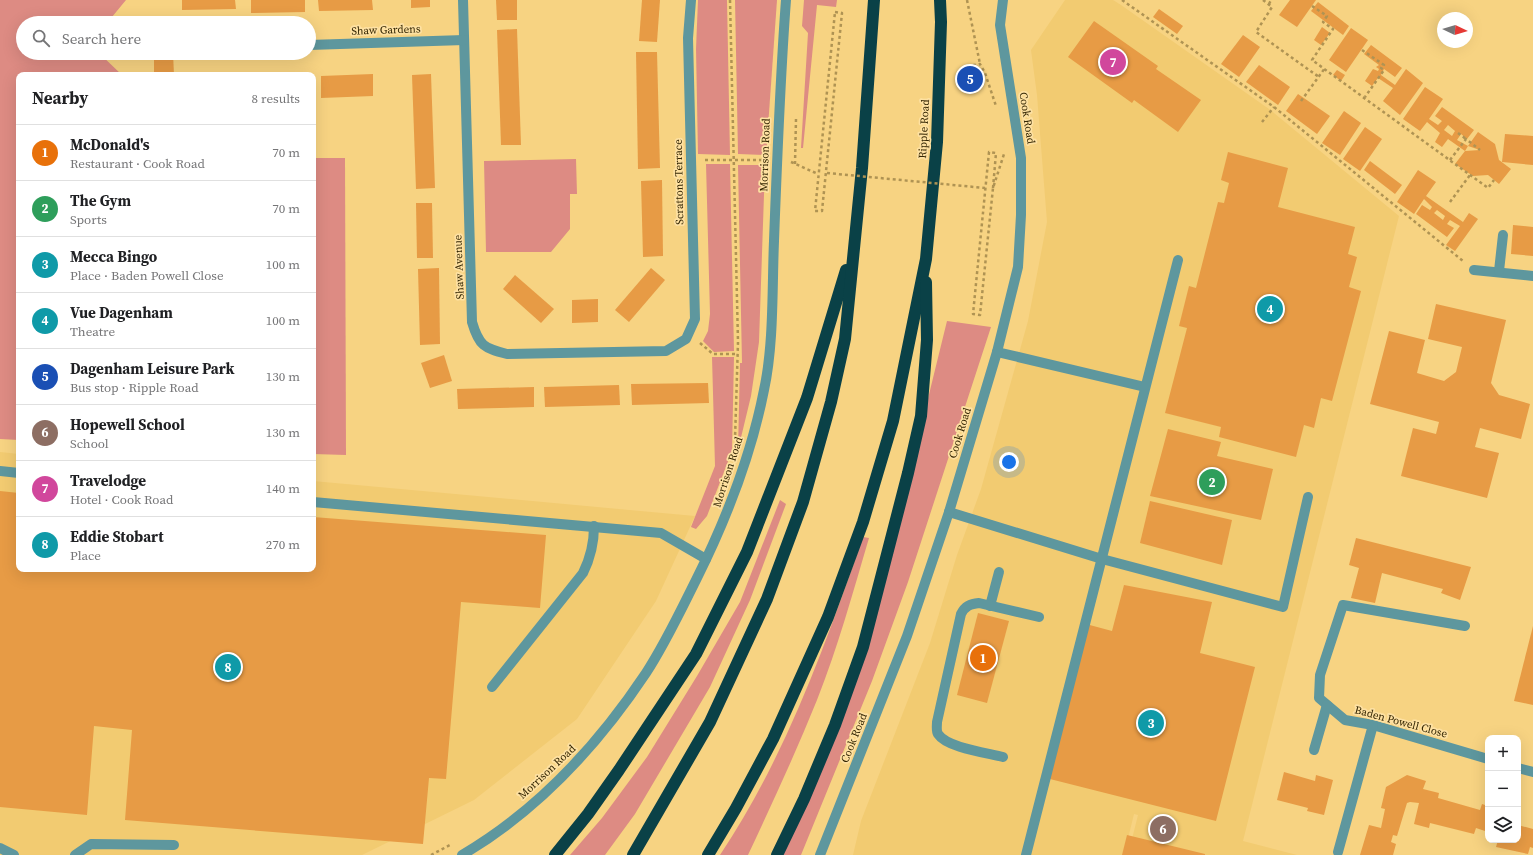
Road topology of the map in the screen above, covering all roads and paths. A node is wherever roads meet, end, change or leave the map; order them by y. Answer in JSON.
{"nodes":[{"id":1,"x":463,"y":0,"type":"edge"},
{"id":2,"x":691,"y":0,"type":"edge"},
{"id":3,"x":730,"y":0,"type":"edge"},
{"id":4,"x":786,"y":0,"type":"edge"},
{"id":5,"x":874,"y":0,"type":"edge"},
{"id":6,"x":940,"y":0,"type":"edge"},
{"id":7,"x":967,"y":0,"type":"edge"},
{"id":8,"x":1003,"y":0,"type":"edge"},
{"id":9,"x":1122,"y":0,"type":"edge"},
{"id":10,"x":1263,"y":0,"type":"edge"},
{"id":11,"x":1271,"y":0,"type":"edge"},
{"id":12,"x":1268,"y":4,"type":"junction"},
{"id":13,"x":1312,"y":6,"type":"dead end"},
{"id":14,"x":464,"y":40,"type":"junction"},
{"id":15,"x":316,"y":45,"type":"edge"},
{"id":16,"x":1362,"y":50,"type":"dead end"},
{"id":17,"x":980,"y":64,"type":"junction"},
{"id":18,"x":1325,"y":68,"type":"junction"},
{"id":19,"x":1319,"y":77,"type":"junction"},
{"id":20,"x":970,"y":79,"type":"dead end"},
{"id":21,"x":1365,"y":97,"type":"junction"},
{"id":22,"x":1301,"y":101,"type":"dead end"},
{"id":23,"x":1274,"y":107,"type":"junction"},
{"id":24,"x":997,"y":108,"type":"dead end"},
{"id":25,"x":1262,"y":122,"type":"dead end"},
{"id":26,"x":1458,"y":133,"type":"dead end"},
{"id":27,"x":1467,"y":140,"type":"junction"},
{"id":28,"x":1003,"y":147,"type":"dead end"},
{"id":29,"x":1480,"y":150,"type":"dead end"},
{"id":30,"x":733,"y":160,"type":"junction"},
{"id":31,"x":1450,"y":160,"type":"junction"},
{"id":32,"x":766,"y":161,"type":"dead end"},
{"id":33,"x":795,"y":164,"type":"dead end"},
{"id":34,"x":704,"y":168,"type":"dead end"},
{"id":35,"x":827,"y":173,"type":"junction"},
{"id":36,"x":818,"y":174,"type":"junction"},
{"id":37,"x":1470,"y":175,"type":"junction"},
{"id":38,"x":1494,"y":180,"type":"dead end"},
{"id":39,"x":985,"y":188,"type":"junction"},
{"id":40,"x":993,"y":188,"type":"junction"},
{"id":41,"x":1450,"y":202,"type":"dead end"},
{"id":42,"x":1503,"y":235,"type":"dead end"},
{"id":43,"x":854,"y":246,"type":"junction"},
{"id":44,"x":926,"y":259,"type":"junction"},
{"id":45,"x":1178,"y":260,"type":"dead end"},
{"id":46,"x":1474,"y":270,"type":"joint"},
{"id":47,"x":1499,"y":272,"type":"junction"},
{"id":48,"x":1533,"y":276,"type":"edge"},
{"id":49,"x":666,"y":351,"type":"joint"},
{"id":50,"x":997,"y":352,"type":"junction"},
{"id":51,"x":713,"y":354,"type":"dead end"},
{"id":52,"x":738,"y":354,"type":"junction"},
{"id":53,"x":1145,"y":387,"type":"junction"},
{"id":54,"x":735,"y":444,"type":"dead end"},
{"id":55,"x":0,"y":471,"type":"edge"},
{"id":56,"x":16,"y":473,"type":"edge"},
{"id":57,"x":1308,"y":497,"type":"dead end"},
{"id":58,"x":316,"y":502,"type":"edge"},
{"id":59,"x":949,"y":512,"type":"junction"},
{"id":60,"x":594,"y":526,"type":"junction"},
{"id":61,"x":706,"y":559,"type":"junction"},
{"id":62,"x":1102,"y":559,"type":"junction"},
{"id":63,"x":998,"y":572,"type":"dead end"},
{"id":64,"x":990,"y":606,"type":"junction"},
{"id":65,"x":1039,"y":617,"type":"dead end"},
{"id":66,"x":1465,"y":626,"type":"dead end"},
{"id":67,"x":492,"y":687,"type":"dead end"},
{"id":68,"x":1327,"y":705,"type":"junction"},
{"id":69,"x":1373,"y":725,"type":"junction"},
{"id":70,"x":1314,"y":750,"type":"dead end"},
{"id":71,"x":1004,"y":757,"type":"dead end"},
{"id":72,"x":1485,"y":758,"type":"edge"},
{"id":73,"x":1521,"y":769,"type":"edge"},
{"id":74,"x":1533,"y":772,"type":"edge"},
{"id":75,"x":457,"y":841,"type":"dead end"},
{"id":76,"x":174,"y":844,"type":"dead end"},
{"id":77,"x":0,"y":848,"type":"edge"},
{"id":78,"x":1337,"y":854,"type":"edge"},
{"id":79,"x":14,"y":855,"type":"edge"},
{"id":80,"x":75,"y":855,"type":"edge"},
{"id":81,"x":431,"y":855,"type":"edge"},
{"id":82,"x":462,"y":855,"type":"edge"},
{"id":83,"x":555,"y":855,"type":"edge"},
{"id":84,"x":633,"y":855,"type":"edge"},
{"id":85,"x":708,"y":855,"type":"edge"},
{"id":86,"x":777,"y":855,"type":"edge"},
{"id":87,"x":820,"y":855,"type":"edge"},
{"id":88,"x":1026,"y":855,"type":"edge"}],
"edges":[{"from":1,"to":14,"type":"street","name":"Shaw Avenue"},
{"from":2,"to":49,"type":"street","name":"Scrattons Terrace"},
{"from":3,"to":30,"type":"path","name":"Morrison Road"},
{"from":4,"to":61,"type":"street","name":"Morrison Road"},
{"from":5,"to":43,"type":"highway"},
{"from":6,"to":44,"type":"highway","name":"Ripple Road"},
{"from":7,"to":17,"type":"path"},
{"from":8,"to":50,"type":"street","name":"Cook Road"},
{"from":9,"to":23,"type":"path"},
{"from":10,"to":12,"type":"path"},
{"from":11,"to":12,"type":"path"},
{"from":12,"to":19,"type":"path"},
{"from":13,"to":18,"type":"path"},
{"from":14,"to":15,"type":"street","name":"Shaw Gardens"},
{"from":14,"to":49,"type":"street","name":"Shaw Avenue"},
{"from":16,"to":21,"type":"path"},
{"from":17,"to":20,"type":"path"},
{"from":17,"to":24,"type":"path"},
{"from":18,"to":19,"type":"path"},
{"from":18,"to":21,"type":"path"},
{"from":19,"to":22,"type":"path"},
{"from":21,"to":31,"type":"path"},
{"from":23,"to":25,"type":"path"},
{"from":23,"to":46,"type":"path"},
{"from":26,"to":27,"type":"path"},
{"from":27,"to":29,"type":"path"},
{"from":27,"to":31,"type":"path"},
{"from":28,"to":40,"type":"path"},
{"from":30,"to":32,"type":"path"},
{"from":30,"to":34,"type":"path"},
{"from":30,"to":52,"type":"path","name":"Morrison Road"},
{"from":31,"to":37,"type":"path"},
{"from":33,"to":36,"type":"path"},
{"from":35,"to":36,"type":"path"},
{"from":35,"to":36,"type":"path"},
{"from":35,"to":39,"type":"path","bridge":true},
{"from":37,"to":38,"type":"path"},
{"from":37,"to":41,"type":"path"},
{"from":39,"to":40,"type":"path"},
{"from":39,"to":40,"type":"path"},
{"from":42,"to":47,"type":"street"},
{"from":43,"to":83,"type":"highway"},
{"from":43,"to":84,"type":"highway"},
{"from":44,"to":85,"type":"highway"},
{"from":44,"to":86,"type":"highway"},
{"from":45,"to":53,"type":"street"},
{"from":46,"to":47,"type":"street"},
{"from":47,"to":48,"type":"street"},
{"from":50,"to":53,"type":"street"},
{"from":50,"to":59,"type":"street","name":"Cook Road"},
{"from":51,"to":52,"type":"path"},
{"from":52,"to":54,"type":"path","name":"Morrison Road"},
{"from":53,"to":62,"type":"street"},
{"from":55,"to":56,"type":"street"},
{"from":57,"to":62,"type":"street"},
{"from":58,"to":60,"type":"street"},
{"from":59,"to":62,"type":"street"},
{"from":59,"to":87,"type":"street","name":"Cook Road"},
{"from":60,"to":61,"type":"street"},
{"from":60,"to":67,"type":"street"},
{"from":61,"to":82,"type":"street","name":"Morrison Road"},
{"from":62,"to":88,"type":"street"},
{"from":63,"to":64,"type":"street"},
{"from":64,"to":65,"type":"street"},
{"from":64,"to":71,"type":"street"},
{"from":66,"to":68,"type":"street","name":"Baden Powell Close"},
{"from":68,"to":69,"type":"street","name":"Baden Powell Close"},
{"from":68,"to":70,"type":"street"},
{"from":69,"to":72,"type":"street","name":"Baden Powell Close"},
{"from":69,"to":78,"type":"street"},
{"from":73,"to":74,"type":"street"},
{"from":75,"to":81,"type":"path"},
{"from":76,"to":80,"type":"street"},
{"from":77,"to":79,"type":"street"}]}
